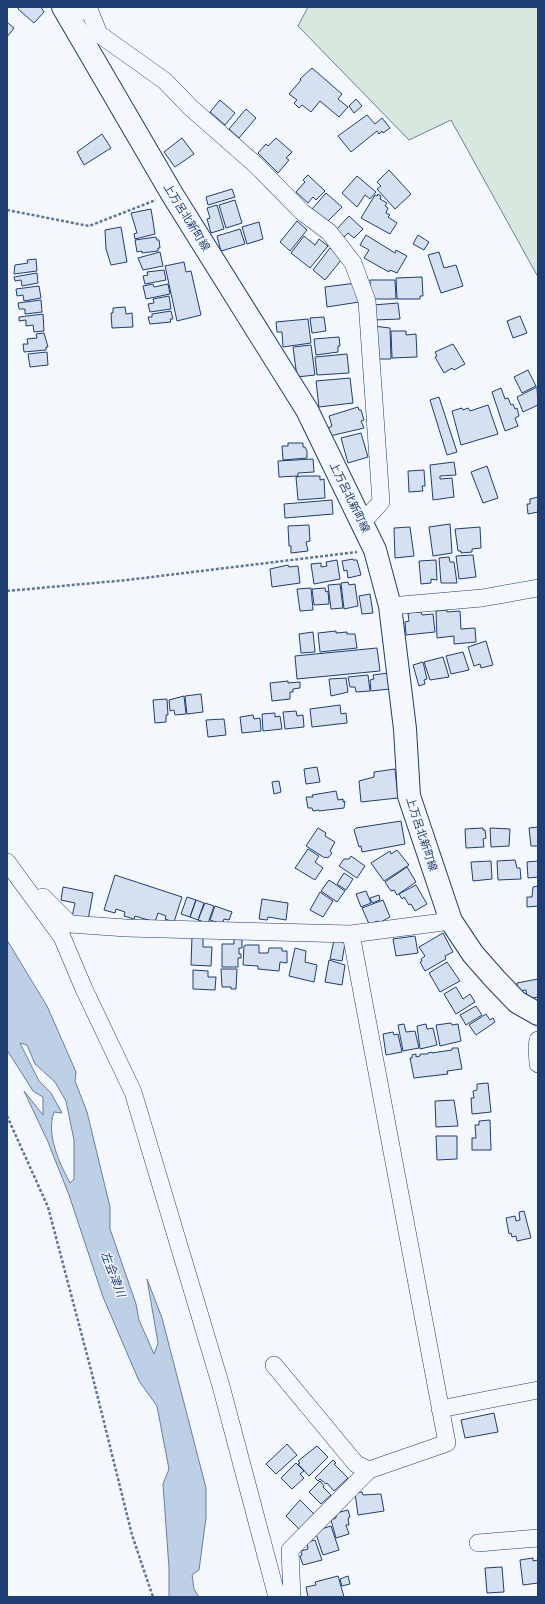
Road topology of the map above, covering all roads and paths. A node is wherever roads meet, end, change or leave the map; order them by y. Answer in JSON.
{"nodes":[{"id":1,"x":64,"y":8,"type":"edge"},
{"id":2,"x":172,"y":194,"type":"junction"},
{"id":3,"x":7,"y":210,"type":"edge"},
{"id":4,"x":362,"y":522,"type":"junction"},
{"id":5,"x":375,"y":550,"type":"junction"},
{"id":6,"x":538,"y":588,"type":"edge"},
{"id":7,"x":7,"y":591,"type":"edge"},
{"id":8,"x":390,"y":606,"type":"junction"},
{"id":9,"x":7,"y":862,"type":"edge"},
{"id":10,"x":451,"y":921,"type":"junction"},
{"id":11,"x":351,"y":934,"type":"junction"},
{"id":12,"x":538,"y":1014,"type":"edge"},
{"id":13,"x":538,"y":1040,"type":"edge"},
{"id":14,"x":538,"y":1064,"type":"edge"},
{"id":15,"x":7,"y":1116,"type":"edge"},
{"id":16,"x":274,"y":1366,"type":"dead end"},
{"id":17,"x":538,"y":1390,"type":"edge"},
{"id":18,"x":440,"y":1408,"type":"junction"},
{"id":19,"x":368,"y":1470,"type":"junction"},
{"id":20,"x":538,"y":1538,"type":"edge"},
{"id":21,"x":478,"y":1543,"type":"dead end"},
{"id":22,"x":153,"y":1597,"type":"edge"},
{"id":23,"x":277,"y":1597,"type":"edge"},
{"id":24,"x":292,"y":1597,"type":"edge"}],
"edges":[{"from":1,"to":2,"type":"main road","name":"上万呂北新町線"},
{"from":1,"to":4,"type":"street"},
{"from":2,"to":3,"type":"path"},
{"from":2,"to":4,"type":"main road","name":"上万呂北新町線"},
{"from":4,"to":5,"type":"main road","name":"上万呂北新町線"},
{"from":5,"to":7,"type":"path"},
{"from":5,"to":8,"type":"main road","name":"上万呂北新町線"},
{"from":6,"to":8,"type":"street"},
{"from":8,"to":10,"type":"main road","name":"上万呂北新町線"},
{"from":9,"to":11,"type":"street"},
{"from":9,"to":23,"type":"street"},
{"from":10,"to":11,"type":"street"},
{"from":10,"to":12,"type":"main road","name":"上万呂北新町線"},
{"from":11,"to":18,"type":"street"},
{"from":13,"to":14,"type":"street"},
{"from":15,"to":22,"type":"path"},
{"from":16,"to":19,"type":"street"},
{"from":17,"to":18,"type":"street"},
{"from":18,"to":19,"type":"street"},
{"from":19,"to":24,"type":"street"},
{"from":20,"to":21,"type":"street"}]}
